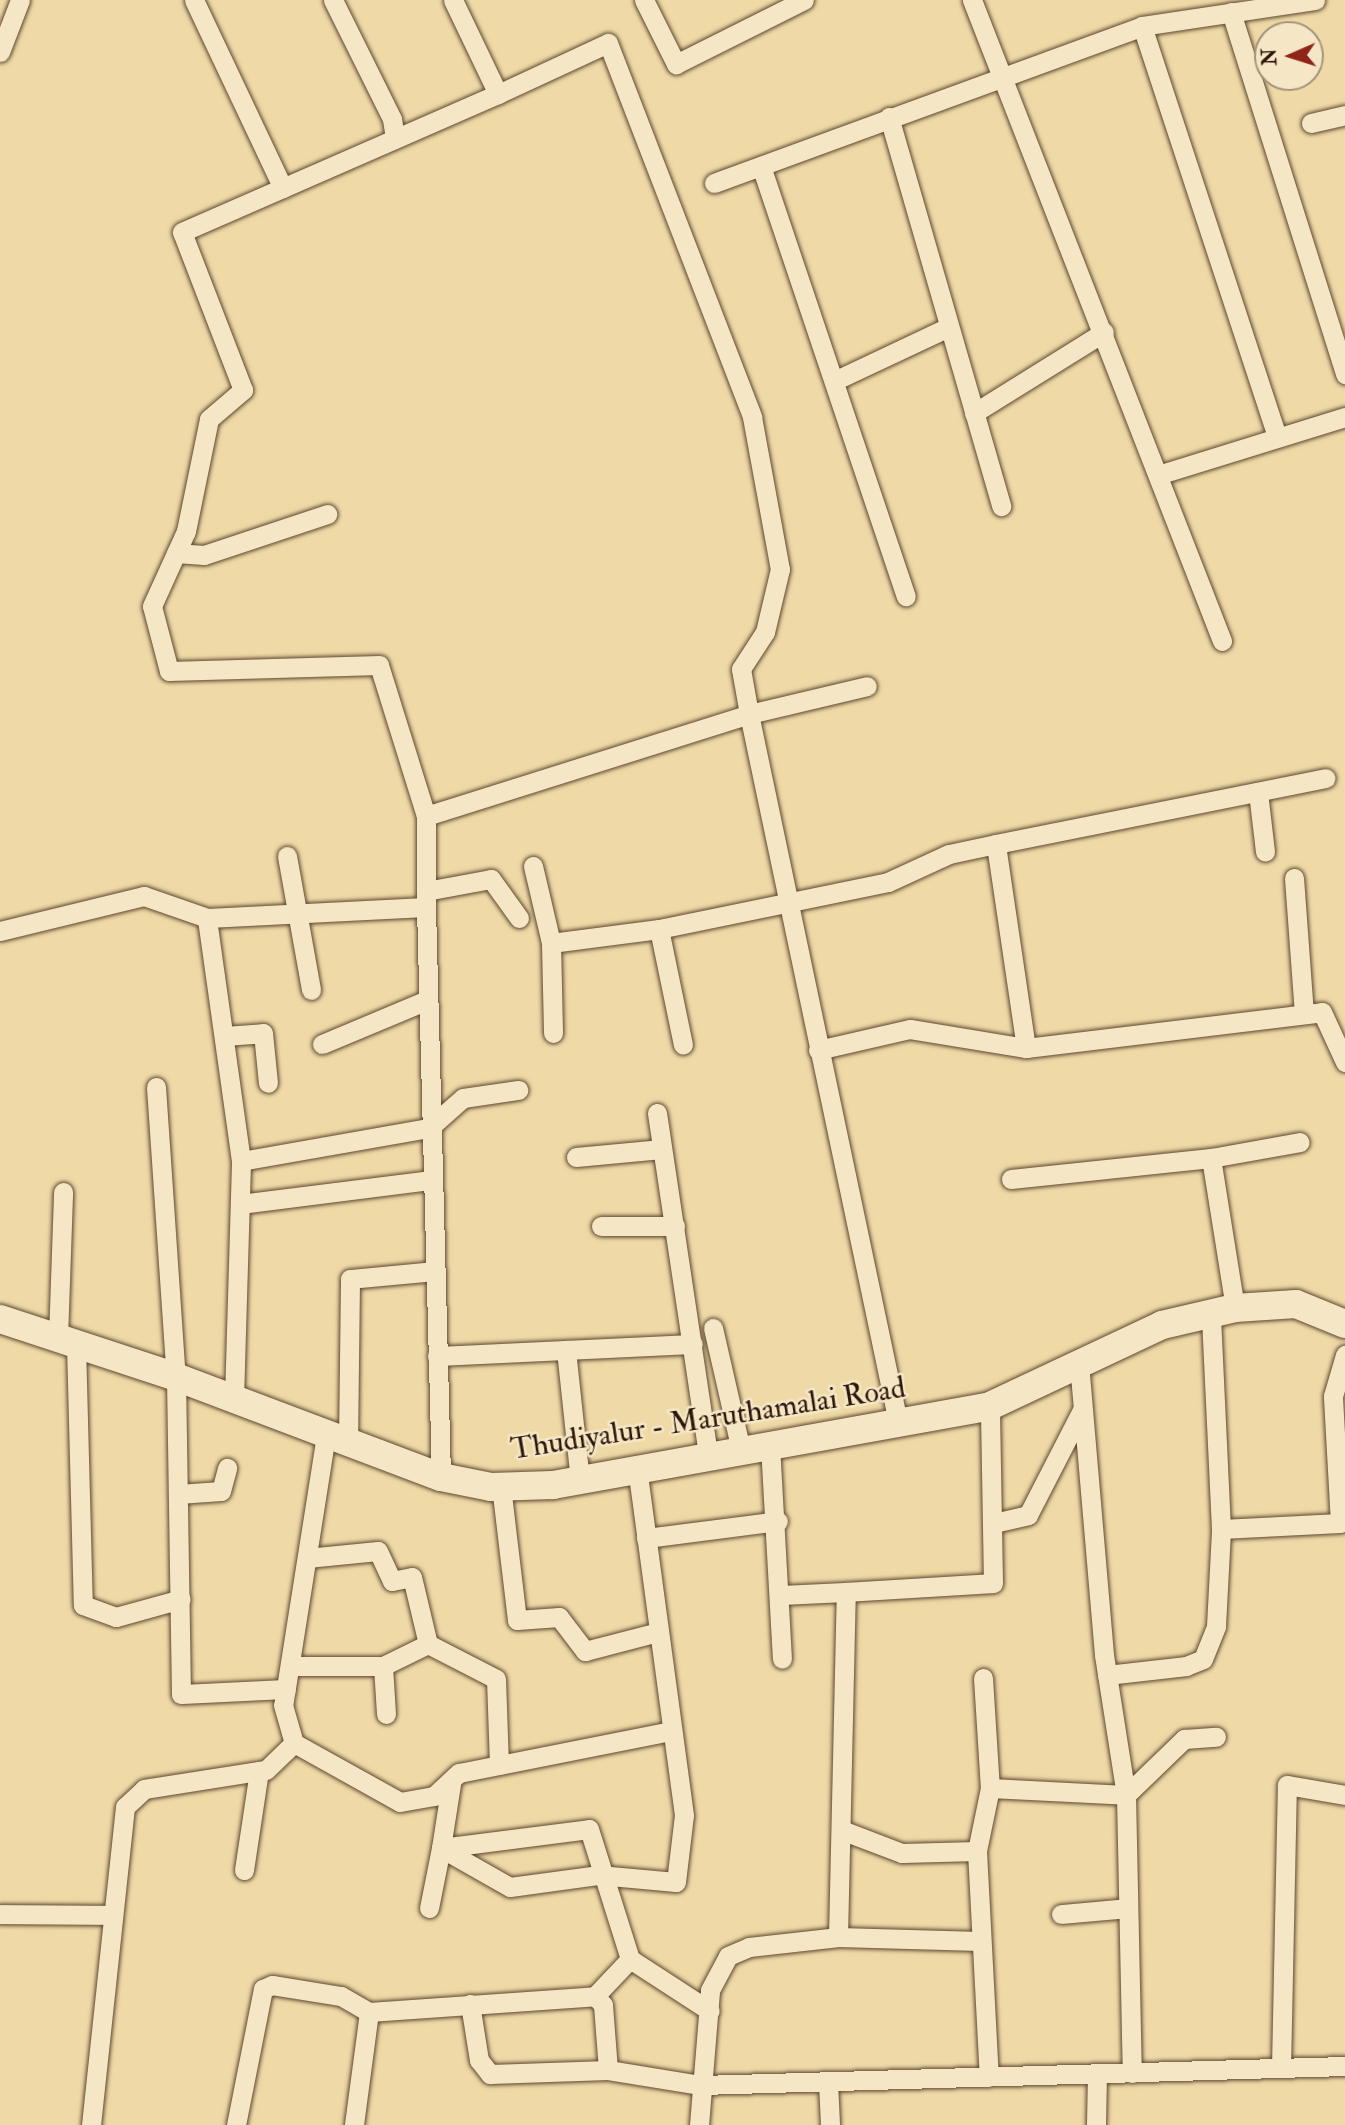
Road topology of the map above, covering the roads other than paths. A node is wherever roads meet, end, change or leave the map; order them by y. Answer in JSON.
{"nodes":[{"id":1,"x":20,"y":0,"type":"edge"},
{"id":2,"x":194,"y":0,"type":"edge"},
{"id":3,"x":333,"y":0,"type":"edge"},
{"id":4,"x":453,"y":0,"type":"edge"},
{"id":5,"x":644,"y":0,"type":"edge"},
{"id":6,"x":804,"y":0,"type":"edge"},
{"id":7,"x":972,"y":0,"type":"edge"},
{"id":8,"x":1315,"y":0,"type":"edge"},
{"id":9,"x":1260,"y":4,"type":"edge"},
{"id":10,"x":1223,"y":9,"type":"edge"},
{"id":11,"x":1142,"y":26,"type":"junction"},
{"id":12,"x":0,"y":52,"type":"edge"},
{"id":13,"x":1002,"y":75,"type":"junction"},
{"id":14,"x":498,"y":94,"type":"junction"},
{"id":15,"x":1345,"y":116,"type":"edge"},
{"id":16,"x":889,"y":117,"type":"junction"},
{"id":17,"x":1311,"y":123,"type":"dead end"},
{"id":18,"x":395,"y":139,"type":"junction"},
{"id":19,"x":761,"y":166,"type":"junction"},
{"id":20,"x":714,"y":183,"type":"dead end"},
{"id":21,"x":283,"y":188,"type":"junction"},
{"id":22,"x":949,"y":327,"type":"junction"},
{"id":23,"x":1104,"y":332,"type":"junction"},
{"id":24,"x":1345,"y":374,"type":"edge"},
{"id":25,"x":834,"y":381,"type":"junction"},
{"id":26,"x":974,"y":413,"type":"junction"},
{"id":27,"x":1345,"y":417,"type":"edge"},
{"id":28,"x":1278,"y":436,"type":"junction"},
{"id":29,"x":1161,"y":474,"type":"junction"},
{"id":30,"x":1001,"y":506,"type":"dead end"},
{"id":31,"x":327,"y":514,"type":"dead end"},
{"id":32,"x":176,"y":552,"type":"junction"},
{"id":33,"x":906,"y":596,"type":"dead end"},
{"id":34,"x":1222,"y":641,"type":"dead end"},
{"id":35,"x":867,"y":686,"type":"dead end"},
{"id":36,"x":749,"y":714,"type":"junction"},
{"id":37,"x":1325,"y":778,"type":"dead end"},
{"id":38,"x":1258,"y":792,"type":"junction"},
{"id":39,"x":426,"y":816,"type":"junction"},
{"id":40,"x":996,"y":844,"type":"junction"},
{"id":41,"x":1265,"y":852,"type":"dead end"},
{"id":42,"x":287,"y":856,"type":"dead end"},
{"id":43,"x":533,"y":866,"type":"dead end"},
{"id":44,"x":1294,"y":878,"type":"dead end"},
{"id":45,"x":426,"y":899,"type":"junction"},
{"id":46,"x":788,"y":903,"type":"junction"},
{"id":47,"x":297,"y":913,"type":"junction"},
{"id":48,"x":207,"y":918,"type":"junction"},
{"id":49,"x":519,"y":918,"type":"dead end"},
{"id":50,"x":659,"y":929,"type":"junction"},
{"id":51,"x":0,"y":931,"type":"edge"},
{"id":52,"x":551,"y":943,"type":"junction"},
{"id":53,"x":311,"y":990,"type":"dead end"},
{"id":54,"x":425,"y":1000,"type":"junction"},
{"id":55,"x":1304,"y":1014,"type":"junction"},
{"id":56,"x":553,"y":1032,"type":"dead end"},
{"id":57,"x":224,"y":1036,"type":"junction"},
{"id":58,"x":322,"y":1044,"type":"dead end"},
{"id":59,"x":683,"y":1045,"type":"dead end"},
{"id":60,"x":1027,"y":1048,"type":"junction"},
{"id":61,"x":818,"y":1050,"type":"junction"},
{"id":62,"x":1345,"y":1062,"type":"edge"},
{"id":63,"x":268,"y":1083,"type":"dead end"},
{"id":64,"x":156,"y":1087,"type":"dead end"},
{"id":65,"x":518,"y":1090,"type":"dead end"},
{"id":66,"x":657,"y":1113,"type":"dead end"},
{"id":67,"x":429,"y":1128,"type":"junction"},
{"id":68,"x":1300,"y":1142,"type":"dead end"},
{"id":69,"x":662,"y":1149,"type":"junction"},
{"id":70,"x":576,"y":1157,"type":"dead end"},
{"id":71,"x":1211,"y":1158,"type":"junction"},
{"id":72,"x":241,"y":1161,"type":"junction"},
{"id":73,"x":1011,"y":1179,"type":"dead end"},
{"id":74,"x":431,"y":1180,"type":"junction"},
{"id":75,"x":63,"y":1192,"type":"dead end"},
{"id":76,"x":240,"y":1204,"type":"junction"},
{"id":77,"x":601,"y":1226,"type":"dead end"},
{"id":78,"x":675,"y":1226,"type":"junction"},
{"id":79,"x":434,"y":1271,"type":"junction"},
{"id":80,"x":1223,"y":1311,"type":"junction"},
{"id":81,"x":0,"y":1319,"type":"edge"},
{"id":82,"x":1345,"y":1324,"type":"edge"},
{"id":83,"x":713,"y":1328,"type":"dead end"},
{"id":84,"x":67,"y":1341,"type":"junction"},
{"id":85,"x":693,"y":1344,"type":"junction"},
{"id":86,"x":566,"y":1350,"type":"junction"},
{"id":87,"x":1345,"y":1355,"type":"edge"},
{"id":88,"x":437,"y":1356,"type":"junction"},
{"id":89,"x":1079,"y":1363,"type":"junction"},
{"id":90,"x":176,"y":1377,"type":"junction"},
{"id":91,"x":234,"y":1399,"type":"junction"},
{"id":92,"x":990,"y":1406,"type":"junction"},
{"id":93,"x":1083,"y":1409,"type":"junction"},
{"id":94,"x":898,"y":1422,"type":"junction"},
{"id":95,"x":337,"y":1440,"type":"junction"},
{"id":96,"x":770,"y":1445,"type":"junction"},
{"id":97,"x":741,"y":1450,"type":"junction"},
{"id":98,"x":708,"y":1457,"type":"junction"},
{"id":99,"x":227,"y":1468,"type":"dead end"},
{"id":100,"x":637,"y":1469,"type":"junction"},
{"id":101,"x":441,"y":1477,"type":"junction"},
{"id":102,"x":580,"y":1480,"type":"junction"},
{"id":103,"x":501,"y":1486,"type":"junction"},
{"id":104,"x":178,"y":1494,"type":"junction"},
{"id":105,"x":778,"y":1521,"type":"junction"},
{"id":106,"x":994,"y":1523,"type":"junction"},
{"id":107,"x":1221,"y":1529,"type":"junction"},
{"id":108,"x":646,"y":1538,"type":"junction"},
{"id":109,"x":307,"y":1558,"type":"junction"},
{"id":110,"x":846,"y":1592,"type":"junction"},
{"id":111,"x":780,"y":1595,"type":"junction"},
{"id":112,"x":181,"y":1599,"type":"junction"},
{"id":113,"x":658,"y":1632,"type":"junction"},
{"id":114,"x":428,"y":1644,"type":"junction"},
{"id":115,"x":782,"y":1659,"type":"dead end"},
{"id":116,"x":383,"y":1665,"type":"junction"},
{"id":117,"x":289,"y":1666,"type":"junction"},
{"id":118,"x":1107,"y":1675,"type":"junction"},
{"id":119,"x":982,"y":1678,"type":"dead end"},
{"id":120,"x":286,"y":1689,"type":"junction"},
{"id":121,"x":386,"y":1714,"type":"dead end"},
{"id":122,"x":671,"y":1731,"type":"junction"},
{"id":123,"x":1216,"y":1737,"type":"dead end"},
{"id":124,"x":294,"y":1742,"type":"junction"},
{"id":125,"x":499,"y":1765,"type":"junction"},
{"id":126,"x":259,"y":1771,"type":"junction"},
{"id":127,"x":451,"y":1784,"type":"junction"},
{"id":128,"x":990,"y":1788,"type":"junction"},
{"id":129,"x":1126,"y":1795,"type":"junction"},
{"id":130,"x":1345,"y":1795,"type":"edge"},
{"id":131,"x":844,"y":1831,"type":"junction"},
{"id":132,"x":441,"y":1848,"type":"junction"},
{"id":133,"x":977,"y":1851,"type":"junction"},
{"id":134,"x":244,"y":1870,"type":"dead end"},
{"id":135,"x":599,"y":1875,"type":"junction"},
{"id":136,"x":429,"y":1908,"type":"dead end"},
{"id":137,"x":1128,"y":1908,"type":"junction"},
{"id":138,"x":0,"y":1914,"type":"edge"},
{"id":139,"x":1061,"y":1914,"type":"dead end"},
{"id":140,"x":112,"y":1915,"type":"junction"},
{"id":141,"x":838,"y":1937,"type":"junction"},
{"id":142,"x":980,"y":1941,"type":"junction"},
{"id":143,"x":630,"y":1959,"type":"junction"},
{"id":144,"x":595,"y":1996,"type":"junction"},
{"id":145,"x":470,"y":2004,"type":"junction"},
{"id":146,"x":710,"y":2011,"type":"junction"},
{"id":147,"x":369,"y":2012,"type":"junction"},
{"id":148,"x":1345,"y":2066,"type":"edge"},
{"id":149,"x":1281,"y":2068,"type":"junction"},
{"id":150,"x":608,"y":2070,"type":"junction"},
{"id":151,"x":1132,"y":2073,"type":"junction"},
{"id":152,"x":1097,"y":2074,"type":"junction"},
{"id":153,"x":989,"y":2077,"type":"junction"},
{"id":154,"x":828,"y":2081,"type":"junction"},
{"id":155,"x":701,"y":2085,"type":"junction"},
{"id":156,"x":91,"y":2125,"type":"edge"},
{"id":157,"x":236,"y":2125,"type":"edge"},
{"id":158,"x":354,"y":2125,"type":"edge"},
{"id":159,"x":699,"y":2125,"type":"edge"},
{"id":160,"x":830,"y":2125,"type":"edge"},
{"id":161,"x":1096,"y":2125,"type":"edge"}],
"edges":[{"from":1,"to":12,"type":"street"},
{"from":2,"to":21,"type":"street"},
{"from":3,"to":18,"type":"street"},
{"from":4,"to":14,"type":"street"},
{"from":5,"to":6,"type":"street"},
{"from":7,"to":13,"type":"street"},
{"from":8,"to":9,"type":"street"},
{"from":9,"to":10,"type":"street"},
{"from":10,"to":11,"type":"street"},
{"from":10,"to":24,"type":"street"},
{"from":11,"to":13,"type":"street"},
{"from":11,"to":28,"type":"street"},
{"from":13,"to":16,"type":"street"},
{"from":13,"to":23,"type":"street"},
{"from":14,"to":18,"type":"street"},
{"from":14,"to":36,"type":"street"},
{"from":15,"to":17,"type":"street"},
{"from":16,"to":19,"type":"street"},
{"from":16,"to":22,"type":"street"},
{"from":18,"to":21,"type":"street"},
{"from":19,"to":20,"type":"street"},
{"from":19,"to":25,"type":"street"},
{"from":21,"to":32,"type":"street"},
{"from":22,"to":25,"type":"street"},
{"from":22,"to":26,"type":"street"},
{"from":23,"to":26,"type":"street"},
{"from":23,"to":29,"type":"street"},
{"from":25,"to":33,"type":"street"},
{"from":26,"to":30,"type":"street"},
{"from":27,"to":28,"type":"street"},
{"from":28,"to":29,"type":"street"},
{"from":29,"to":34,"type":"street"},
{"from":31,"to":32,"type":"street"},
{"from":32,"to":39,"type":"street"},
{"from":35,"to":36,"type":"street"},
{"from":36,"to":39,"type":"street"},
{"from":36,"to":46,"type":"street"},
{"from":37,"to":38,"type":"street"},
{"from":38,"to":40,"type":"street"},
{"from":38,"to":41,"type":"street"},
{"from":39,"to":45,"type":"street"},
{"from":40,"to":46,"type":"street"},
{"from":40,"to":60,"type":"street"},
{"from":42,"to":47,"type":"street"},
{"from":43,"to":52,"type":"street"},
{"from":44,"to":55,"type":"street"},
{"from":45,"to":47,"type":"street"},
{"from":45,"to":49,"type":"street"},
{"from":45,"to":54,"type":"street"},
{"from":46,"to":50,"type":"street"},
{"from":46,"to":61,"type":"street"},
{"from":47,"to":48,"type":"street"},
{"from":47,"to":53,"type":"street"},
{"from":48,"to":51,"type":"street"},
{"from":48,"to":57,"type":"street"},
{"from":50,"to":52,"type":"street"},
{"from":50,"to":59,"type":"street"},
{"from":52,"to":56,"type":"street"},
{"from":54,"to":58,"type":"street"},
{"from":54,"to":67,"type":"street"},
{"from":55,"to":60,"type":"street"},
{"from":55,"to":62,"type":"street"},
{"from":57,"to":63,"type":"street"},
{"from":57,"to":72,"type":"street"},
{"from":60,"to":61,"type":"street"},
{"from":61,"to":94,"type":"street"},
{"from":64,"to":90,"type":"street"},
{"from":65,"to":67,"type":"street"},
{"from":66,"to":69,"type":"street"},
{"from":67,"to":72,"type":"street"},
{"from":67,"to":74,"type":"street"},
{"from":68,"to":71,"type":"street"},
{"from":69,"to":70,"type":"street"},
{"from":69,"to":78,"type":"street"},
{"from":71,"to":73,"type":"street"},
{"from":71,"to":80,"type":"street"},
{"from":72,"to":76,"type":"street"},
{"from":74,"to":76,"type":"street"},
{"from":74,"to":79,"type":"street"},
{"from":75,"to":84,"type":"street"},
{"from":76,"to":91,"type":"street"},
{"from":77,"to":78,"type":"street"},
{"from":78,"to":85,"type":"street"},
{"from":79,"to":88,"type":"street"},
{"from":79,"to":95,"type":"street"},
{"from":80,"to":82,"type":"main road","name":"Thudiyalur - Maruthamalai Road"},
{"from":80,"to":89,"type":"main road","name":"Thudiyalur - Maruthamalai Road"},
{"from":80,"to":107,"type":"street"},
{"from":81,"to":84,"type":"main road","name":"Thudiyalur - Maruthamalai Road"},
{"from":83,"to":97,"type":"street"},
{"from":84,"to":90,"type":"main road","name":"Thudiyalur - Maruthamalai Road"},
{"from":84,"to":112,"type":"street"},
{"from":85,"to":86,"type":"street"},
{"from":85,"to":98,"type":"street"},
{"from":86,"to":88,"type":"street"},
{"from":86,"to":102,"type":"street"},
{"from":87,"to":107,"type":"street"},
{"from":88,"to":101,"type":"street"},
{"from":89,"to":92,"type":"main road","name":"Thudiyalur - Maruthamalai Road"},
{"from":89,"to":93,"type":"street"},
{"from":90,"to":91,"type":"main road","name":"Thudiyalur - Maruthamalai Road"},
{"from":90,"to":104,"type":"street"},
{"from":91,"to":95,"type":"main road","name":"Thudiyalur - Maruthamalai Road"},
{"from":92,"to":94,"type":"main road","name":"Thudiyalur - Maruthamalai Road"},
{"from":92,"to":106,"type":"street"},
{"from":93,"to":106,"type":"street"},
{"from":93,"to":118,"type":"street"},
{"from":94,"to":96,"type":"main road","name":"Thudiyalur - Maruthamalai Road"},
{"from":95,"to":101,"type":"main road","name":"Thudiyalur - Maruthamalai Road"},
{"from":95,"to":109,"type":"street"},
{"from":96,"to":97,"type":"main road","name":"Thudiyalur - Maruthamalai Road"},
{"from":96,"to":105,"type":"street"},
{"from":97,"to":98,"type":"main road","name":"Thudiyalur - Maruthamalai Road"},
{"from":98,"to":100,"type":"main road","name":"Thudiyalur - Maruthamalai Road"},
{"from":99,"to":104,"type":"street"},
{"from":100,"to":102,"type":"main road","name":"Thudiyalur - Maruthamalai Road"},
{"from":100,"to":108,"type":"street"},
{"from":101,"to":103,"type":"main road","name":"Thudiyalur - Maruthamalai Road"},
{"from":102,"to":103,"type":"main road","name":"Thudiyalur - Maruthamalai Road"},
{"from":103,"to":113,"type":"street"},
{"from":104,"to":112,"type":"street"},
{"from":105,"to":108,"type":"street"},
{"from":105,"to":111,"type":"street"},
{"from":106,"to":110,"type":"street"},
{"from":107,"to":118,"type":"street"},
{"from":108,"to":113,"type":"street"},
{"from":109,"to":114,"type":"street"},
{"from":109,"to":117,"type":"street"},
{"from":110,"to":111,"type":"street"},
{"from":110,"to":131,"type":"street"},
{"from":111,"to":115,"type":"street"},
{"from":112,"to":120,"type":"street"},
{"from":113,"to":122,"type":"street"},
{"from":114,"to":116,"type":"street"},
{"from":114,"to":125,"type":"street"},
{"from":116,"to":117,"type":"street"},
{"from":116,"to":121,"type":"street"},
{"from":117,"to":120,"type":"street"},
{"from":118,"to":129,"type":"street"},
{"from":119,"to":128,"type":"street"},
{"from":120,"to":124,"type":"street"},
{"from":122,"to":125,"type":"street"},
{"from":122,"to":135,"type":"street"},
{"from":123,"to":129,"type":"street"},
{"from":124,"to":126,"type":"street"},
{"from":124,"to":127,"type":"street"},
{"from":125,"to":127,"type":"street"},
{"from":126,"to":134,"type":"street"},
{"from":126,"to":140,"type":"street"},
{"from":127,"to":132,"type":"street"},
{"from":128,"to":129,"type":"street"},
{"from":128,"to":133,"type":"street"},
{"from":129,"to":137,"type":"street"},
{"from":130,"to":149,"type":"street"},
{"from":131,"to":133,"type":"street"},
{"from":131,"to":141,"type":"street"},
{"from":132,"to":135,"type":"street"},
{"from":132,"to":135,"type":"street"},
{"from":132,"to":136,"type":"street"},
{"from":133,"to":142,"type":"street"},
{"from":135,"to":143,"type":"street"},
{"from":137,"to":139,"type":"street"},
{"from":137,"to":151,"type":"street"},
{"from":138,"to":140,"type":"street"},
{"from":140,"to":156,"type":"street"},
{"from":141,"to":142,"type":"street"},
{"from":141,"to":146,"type":"street"},
{"from":142,"to":153,"type":"street"},
{"from":143,"to":144,"type":"street"},
{"from":143,"to":146,"type":"street"},
{"from":144,"to":145,"type":"street"},
{"from":144,"to":150,"type":"street"},
{"from":145,"to":147,"type":"street"},
{"from":145,"to":150,"type":"street"},
{"from":146,"to":155,"type":"street"},
{"from":147,"to":157,"type":"street"},
{"from":147,"to":158,"type":"street"},
{"from":148,"to":149,"type":"street"},
{"from":149,"to":151,"type":"street"},
{"from":150,"to":155,"type":"street"},
{"from":151,"to":152,"type":"street"},
{"from":152,"to":153,"type":"street"},
{"from":152,"to":161,"type":"street"},
{"from":153,"to":154,"type":"street"},
{"from":154,"to":155,"type":"street"},
{"from":154,"to":160,"type":"street"},
{"from":155,"to":159,"type":"street"}]}
